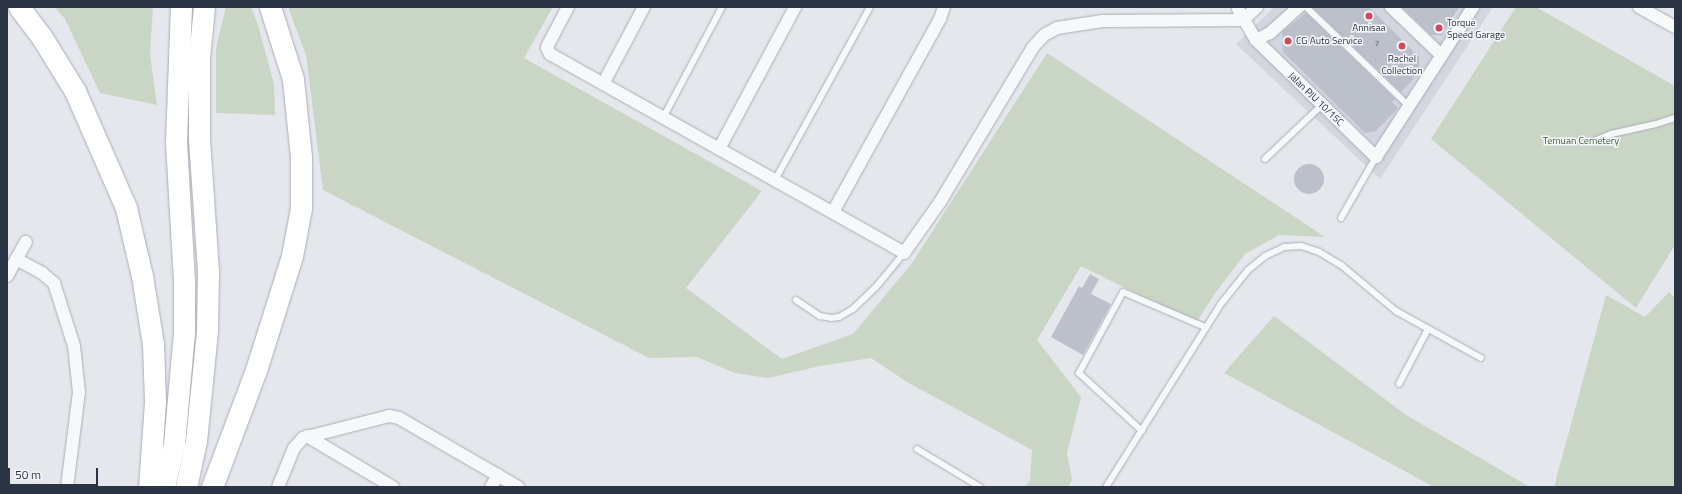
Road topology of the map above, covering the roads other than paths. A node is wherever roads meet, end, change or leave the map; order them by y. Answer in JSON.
{"nodes":[{"id":1,"x":19,"y":7,"type":"edge"},
{"id":2,"x":181,"y":7,"type":"edge"},
{"id":3,"x":204,"y":7,"type":"edge"},
{"id":4,"x":270,"y":7,"type":"edge"},
{"id":5,"x":568,"y":7,"type":"edge"},
{"id":6,"x":644,"y":7,"type":"edge"},
{"id":7,"x":722,"y":7,"type":"edge"},
{"id":8,"x":795,"y":7,"type":"edge"},
{"id":9,"x":870,"y":7,"type":"edge"},
{"id":10,"x":944,"y":7,"type":"edge"},
{"id":11,"x":1257,"y":7,"type":"edge"},
{"id":12,"x":1298,"y":7,"type":"edge"},
{"id":13,"x":1306,"y":7,"type":"edge"},
{"id":14,"x":1391,"y":7,"type":"edge"},
{"id":15,"x":1473,"y":7,"type":"edge"},
{"id":16,"x":1639,"y":7,"type":"edge"},
{"id":17,"x":1240,"y":12,"type":"edge"},
{"id":18,"x":1675,"y":27,"type":"edge"},
{"id":19,"x":1256,"y":40,"type":"junction"},
{"id":20,"x":1441,"y":55,"type":"junction"},
{"id":21,"x":603,"y":84,"type":"junction"},
{"id":22,"x":1322,"y":105,"type":"junction"},
{"id":23,"x":1409,"y":106,"type":"junction"},
{"id":24,"x":663,"y":118,"type":"junction"},
{"id":25,"x":1675,"y":118,"type":"edge"},
{"id":26,"x":1594,"y":141,"type":"dead end"},
{"id":27,"x":719,"y":149,"type":"junction"},
{"id":28,"x":1376,"y":157,"type":"junction"},
{"id":29,"x":1265,"y":159,"type":"dead end"},
{"id":30,"x":775,"y":180,"type":"junction"},
{"id":31,"x":833,"y":212,"type":"junction"},
{"id":32,"x":1340,"y":218,"type":"dead end"},
{"id":33,"x":26,"y":242,"type":"dead end"},
{"id":34,"x":904,"y":253,"type":"junction"},
{"id":35,"x":16,"y":259,"type":"junction"},
{"id":36,"x":7,"y":276,"type":"edge"},
{"id":37,"x":796,"y":300,"type":"dead end"},
{"id":38,"x":1205,"y":327,"type":"junction"},
{"id":39,"x":1428,"y":329,"type":"junction"},
{"id":40,"x":1481,"y":358,"type":"dead end"},
{"id":41,"x":1399,"y":384,"type":"dead end"},
{"id":42,"x":1142,"y":431,"type":"junction"},
{"id":43,"x":307,"y":436,"type":"junction"},
{"id":44,"x":917,"y":449,"type":"dead end"},
{"id":45,"x":498,"y":475,"type":"junction"},
{"id":46,"x":66,"y":487,"type":"edge"},
{"id":47,"x":149,"y":487,"type":"edge"},
{"id":48,"x":164,"y":487,"type":"edge"},
{"id":49,"x":186,"y":487,"type":"edge"},
{"id":50,"x":212,"y":487,"type":"edge"},
{"id":51,"x":278,"y":487,"type":"edge"},
{"id":52,"x":393,"y":487,"type":"edge"},
{"id":53,"x":491,"y":487,"type":"edge"},
{"id":54,"x":518,"y":487,"type":"edge"},
{"id":55,"x":980,"y":487,"type":"edge"},
{"id":56,"x":1106,"y":487,"type":"edge"}],
"edges":[{"from":1,"to":47,"type":"highway"},
{"from":2,"to":48,"type":"highway"},
{"from":3,"to":49,"type":"highway"},
{"from":4,"to":50,"type":"highway"},
{"from":5,"to":21,"type":"street"},
{"from":6,"to":21,"type":"street"},
{"from":7,"to":24,"type":"lane"},
{"from":8,"to":27,"type":"street"},
{"from":9,"to":30,"type":"lane"},
{"from":10,"to":31,"type":"street"},
{"from":11,"to":17,"type":"street"},
{"from":12,"to":19,"type":"street"},
{"from":13,"to":23,"type":"lane"},
{"from":14,"to":20,"type":"street"},
{"from":15,"to":20,"type":"street"},
{"from":16,"to":18,"type":"street"},
{"from":17,"to":19,"type":"street","name":"Jalan PJU 10/15C"},
{"from":17,"to":34,"type":"street"},
{"from":19,"to":22,"type":"street","name":"Jalan PJU 10/15C"},
{"from":20,"to":23,"type":"street"},
{"from":21,"to":24,"type":"street"},
{"from":22,"to":28,"type":"street","name":"Jalan PJU 10/15C"},
{"from":22,"to":29,"type":"lane"},
{"from":23,"to":28,"type":"street"},
{"from":24,"to":27,"type":"street"},
{"from":25,"to":26,"type":"lane"},
{"from":27,"to":30,"type":"street"},
{"from":28,"to":32,"type":"lane"},
{"from":30,"to":31,"type":"street"},
{"from":31,"to":34,"type":"street"},
{"from":33,"to":35,"type":"street"},
{"from":34,"to":37,"type":"lane"},
{"from":35,"to":36,"type":"street"},
{"from":35,"to":46,"type":"street"},
{"from":38,"to":39,"type":"lane"},
{"from":38,"to":42,"type":"lane"},
{"from":38,"to":42,"type":"lane"},
{"from":39,"to":40,"type":"lane"},
{"from":39,"to":41,"type":"lane"},
{"from":42,"to":56,"type":"lane"},
{"from":43,"to":45,"type":"street"},
{"from":43,"to":51,"type":"street"},
{"from":43,"to":52,"type":"street"},
{"from":44,"to":55,"type":"lane"},
{"from":45,"to":53,"type":"street"},
{"from":45,"to":54,"type":"street"}]}
